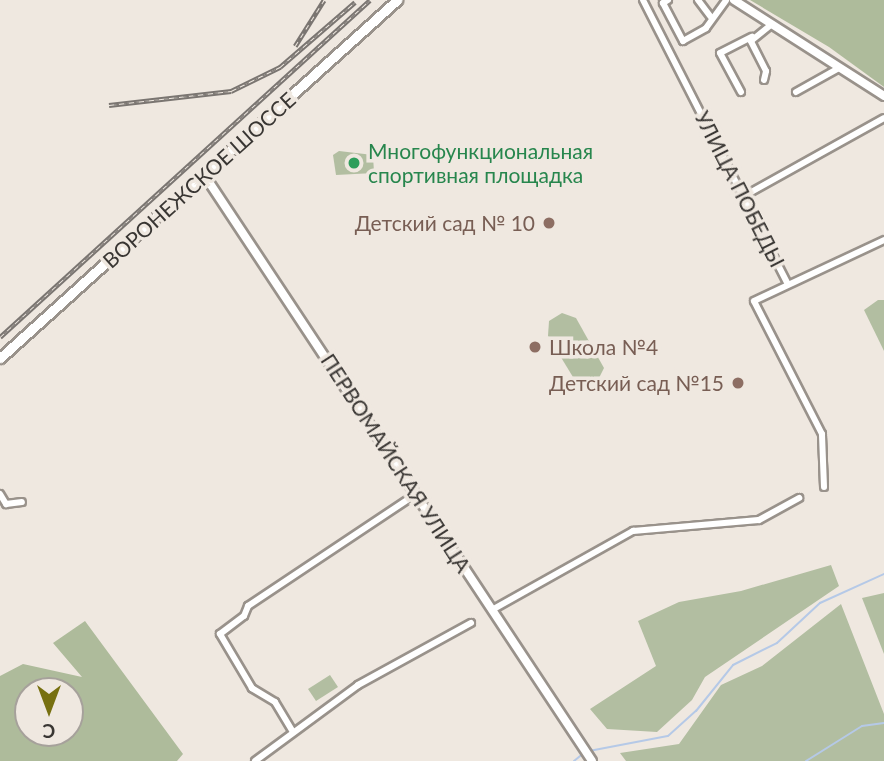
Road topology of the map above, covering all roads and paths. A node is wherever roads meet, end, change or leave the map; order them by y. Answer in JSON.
{"nodes":[{"id":1,"x":397,"y":0,"type":"edge"},
{"id":2,"x":643,"y":0,"type":"edge"},
{"id":3,"x":668,"y":0,"type":"edge"},
{"id":4,"x":698,"y":0,"type":"edge"},
{"id":5,"x":726,"y":0,"type":"edge"},
{"id":6,"x":734,"y":0,"type":"edge"},
{"id":7,"x":711,"y":17,"type":"junction"},
{"id":8,"x":772,"y":24,"type":"junction"},
{"id":9,"x":752,"y":37,"type":"junction"},
{"id":10,"x":839,"y":68,"type":"junction"},
{"id":11,"x":764,"y":80,"type":"dead end"},
{"id":12,"x":741,"y":92,"type":"dead end"},
{"id":13,"x":796,"y":92,"type":"dead end"},
{"id":14,"x":884,"y":96,"type":"edge"},
{"id":15,"x":884,"y":118,"type":"edge"},
{"id":16,"x":205,"y":176,"type":"junction"},
{"id":17,"x":744,"y":196,"type":"junction"},
{"id":18,"x":884,"y":240,"type":"edge"},
{"id":19,"x":788,"y":284,"type":"junction"},
{"id":20,"x":0,"y":358,"type":"edge"},
{"id":21,"x":824,"y":487,"type":"dead end"},
{"id":22,"x":0,"y":494,"type":"edge"},
{"id":23,"x":416,"y":494,"type":"junction"},
{"id":24,"x":799,"y":498,"type":"dead end"},
{"id":25,"x":22,"y":502,"type":"dead end"},
{"id":26,"x":492,"y":610,"type":"junction"},
{"id":27,"x":471,"y":623,"type":"dead end"},
{"id":28,"x":293,"y":732,"type":"junction"},
{"id":29,"x":255,"y":761,"type":"edge"},
{"id":30,"x":592,"y":761,"type":"edge"}],
"edges":[{"from":1,"to":16,"type":"main road","name":"ВОРОНЕЖСКОЕ ШОССЕ"},
{"from":2,"to":17,"type":"street","name":"УЛИЦА ПОБЕДЫ"},
{"from":3,"to":7,"type":"street"},
{"from":4,"to":7,"type":"street"},
{"from":5,"to":7,"type":"street"},
{"from":6,"to":8,"type":"street"},
{"from":8,"to":9,"type":"street"},
{"from":8,"to":10,"type":"street"},
{"from":9,"to":11,"type":"street"},
{"from":9,"to":12,"type":"street"},
{"from":10,"to":13,"type":"street"},
{"from":10,"to":14,"type":"street"},
{"from":15,"to":17,"type":"street"},
{"from":16,"to":20,"type":"main road","name":"ВОРОНЕЖСКОЕ ШОССЕ"},
{"from":16,"to":23,"type":"street","name":"ПЕРВОМАЙСКАЯ УЛИЦА"},
{"from":17,"to":19,"type":"street","name":"УЛИЦА ПОБЕДЫ"},
{"from":18,"to":19,"type":"street","name":"УЛИЦА ПОБЕДЫ"},
{"from":19,"to":21,"type":"street"},
{"from":22,"to":25,"type":"street"},
{"from":23,"to":26,"type":"street","name":"ПЕРВОМАЙСКАЯ УЛИЦА"},
{"from":23,"to":28,"type":"street"},
{"from":24,"to":26,"type":"street"},
{"from":26,"to":30,"type":"street","name":"ПЕРВОМАЙСКАЯ УЛИЦА"},
{"from":27,"to":28,"type":"street"},
{"from":28,"to":29,"type":"street"}]}
